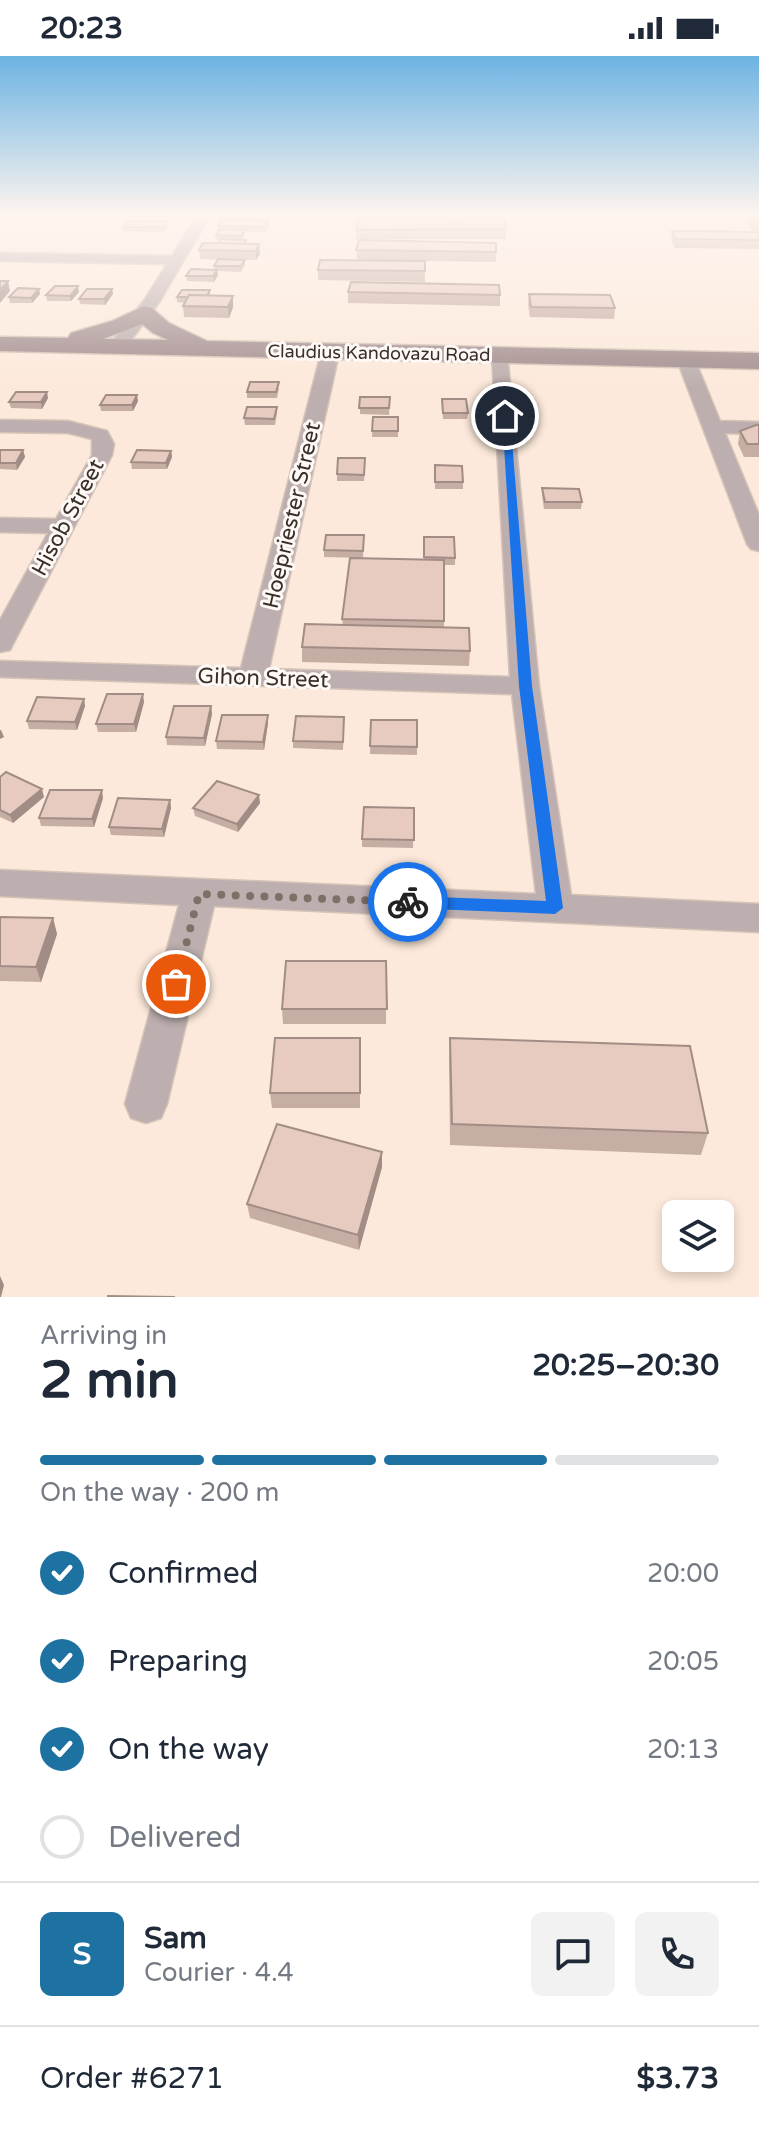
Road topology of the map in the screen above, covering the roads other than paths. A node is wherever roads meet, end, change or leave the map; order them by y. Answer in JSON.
{"nodes":[{"id":1,"x":170,"y":272,"type":"edge"},
{"id":2,"x":144,"y":313,"type":"junction"},
{"id":3,"x":0,"y":343,"type":"edge"},
{"id":4,"x":117,"y":347,"type":"junction"},
{"id":5,"x":221,"y":350,"type":"junction"},
{"id":6,"x":330,"y":353,"type":"junction"},
{"id":7,"x":501,"y":356,"type":"junction"},
{"id":8,"x":686,"y":360,"type":"junction"},
{"id":9,"x":759,"y":361,"type":"edge"},
{"id":10,"x":0,"y":426,"type":"edge"},
{"id":11,"x":712,"y":427,"type":"junction"},
{"id":12,"x":759,"y":428,"type":"edge"},
{"id":13,"x":0,"y":525,"type":"edge"},
{"id":14,"x":63,"y":526,"type":"junction"},
{"id":15,"x":759,"y":544,"type":"edge"},
{"id":16,"x":0,"y":644,"type":"edge"},
{"id":17,"x":0,"y":669,"type":"edge"},
{"id":18,"x":253,"y":676,"type":"junction"},
{"id":19,"x":525,"y":686,"type":"junction"},
{"id":20,"x":0,"y":883,"type":"edge"},
{"id":21,"x":199,"y":894,"type":"junction"},
{"id":22,"x":555,"y":908,"type":"junction"},
{"id":23,"x":759,"y":918,"type":"edge"},
{"id":24,"x":146,"y":1104,"type":"dead end"}],
"edges":[{"from":1,"to":2,"type":"street"},
{"from":2,"to":3,"type":"street"},
{"from":2,"to":4,"type":"street"},
{"from":2,"to":5,"type":"street"},
{"from":3,"to":4,"type":"street","name":"Claudius Kandovazu Road"},
{"from":4,"to":5,"type":"street","name":"Claudius Kandovazu Road"},
{"from":5,"to":6,"type":"street","name":"Claudius Kandovazu Road"},
{"from":6,"to":7,"type":"street","name":"Claudius Kandovazu Road"},
{"from":6,"to":18,"type":"street","name":"Hoepriester Street"},
{"from":7,"to":8,"type":"street","name":"Claudius Kandovazu Road"},
{"from":7,"to":19,"type":"street"},
{"from":8,"to":9,"type":"street","name":"Claudius Kandovazu Road"},
{"from":8,"to":11,"type":"street"},
{"from":10,"to":14,"type":"street","name":"Hisob Street"},
{"from":11,"to":12,"type":"street"},
{"from":11,"to":15,"type":"street"},
{"from":13,"to":14,"type":"street"},
{"from":14,"to":16,"type":"street","name":"Hisob Street"},
{"from":17,"to":18,"type":"street","name":"Gihon Street"},
{"from":18,"to":19,"type":"street","name":"Gihon Street"},
{"from":19,"to":22,"type":"street"},
{"from":20,"to":21,"type":"street"},
{"from":21,"to":22,"type":"street"},
{"from":21,"to":24,"type":"street"},
{"from":22,"to":23,"type":"street"}]}
